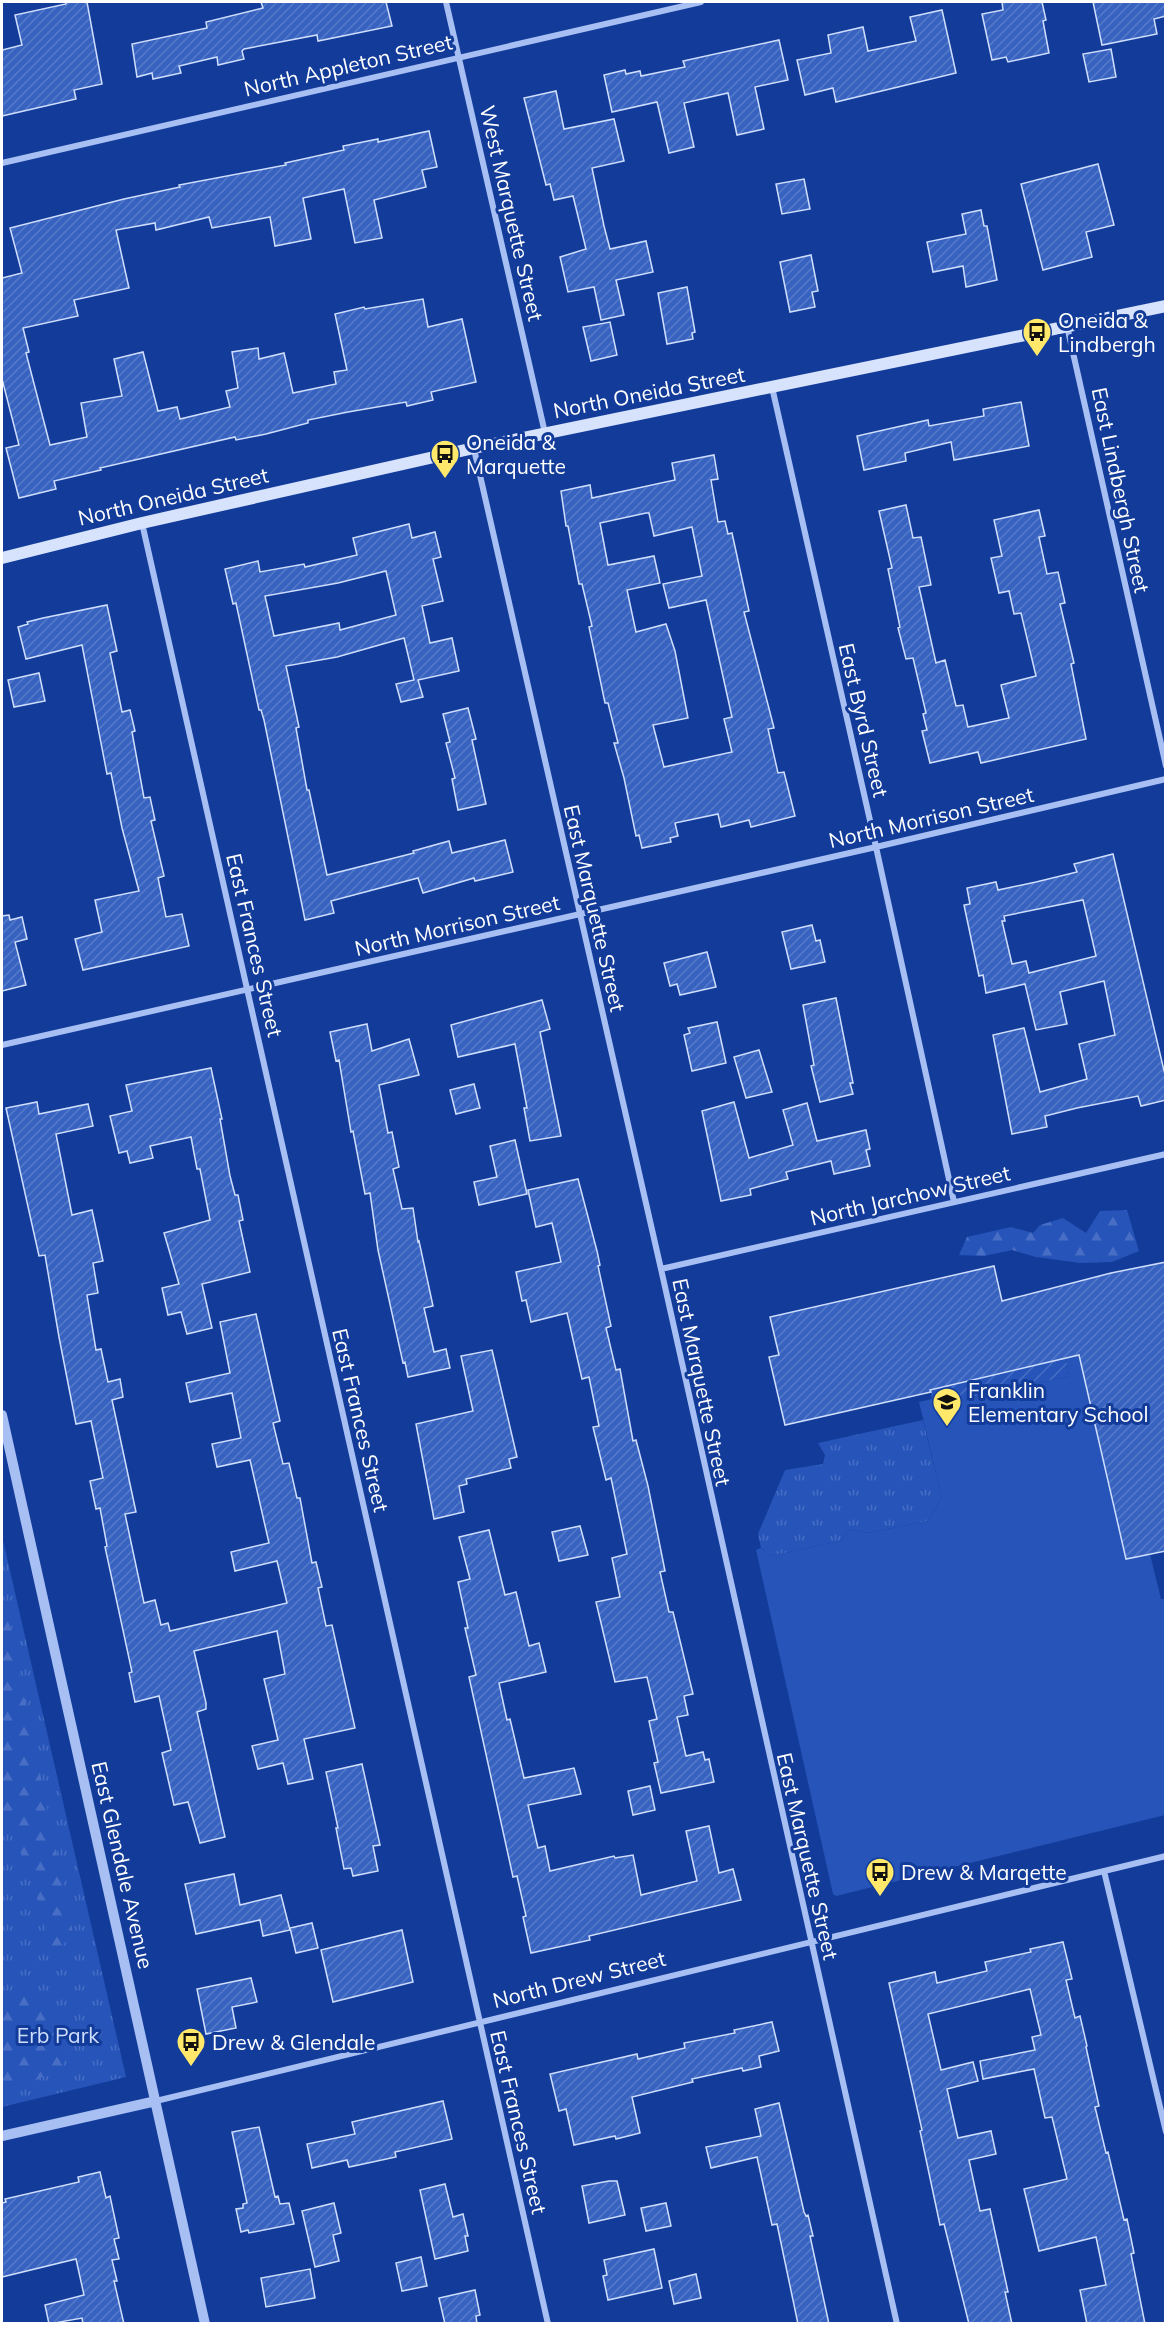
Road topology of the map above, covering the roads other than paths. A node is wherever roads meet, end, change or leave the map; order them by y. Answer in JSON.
{"nodes":[{"id":1,"x":446,"y":2,"type":"edge"},
{"id":2,"x":701,"y":2,"type":"edge"},
{"id":3,"x":459,"y":56,"type":"junction"},
{"id":4,"x":2,"y":163,"type":"edge"},
{"id":5,"x":1166,"y":306,"type":"edge"},
{"id":6,"x":1067,"y":326,"type":"junction"},
{"id":7,"x":772,"y":387,"type":"junction"},
{"id":8,"x":545,"y":433,"type":"junction"},
{"id":9,"x":474,"y":448,"type":"junction"},
{"id":10,"x":142,"y":523,"type":"junction"},
{"id":11,"x":2,"y":558,"type":"edge"},
{"id":12,"x":1166,"y":766,"type":"edge"},
{"id":13,"x":1166,"y":779,"type":"edge"},
{"id":14,"x":876,"y":847,"type":"junction"},
{"id":15,"x":579,"y":914,"type":"junction"},
{"id":16,"x":248,"y":991,"type":"junction"},
{"id":17,"x":2,"y":1045,"type":"edge"},
{"id":18,"x":1166,"y":1154,"type":"edge"},
{"id":19,"x":954,"y":1202,"type":"junction"},
{"id":20,"x":661,"y":1269,"type":"junction"},
{"id":21,"x":2,"y":1415,"type":"edge"},
{"id":22,"x":1166,"y":1856,"type":"edge"},
{"id":23,"x":1104,"y":1871,"type":"junction"},
{"id":24,"x":811,"y":1943,"type":"junction"},
{"id":25,"x":479,"y":2023,"type":"junction"},
{"id":26,"x":156,"y":2101,"type":"junction"},
{"id":27,"x":1166,"y":2132,"type":"edge"},
{"id":28,"x":2,"y":2136,"type":"edge"},
{"id":29,"x":205,"y":2324,"type":"edge"},
{"id":30,"x":548,"y":2324,"type":"edge"},
{"id":31,"x":897,"y":2324,"type":"edge"}],
"edges":[{"from":1,"to":3,"type":"street","name":"West Marquette Street"},
{"from":2,"to":3,"type":"street","name":"North Appleton Street"},
{"from":3,"to":4,"type":"street","name":"North Appleton Street"},
{"from":3,"to":8,"type":"street","name":"West Marquette Street"},
{"from":5,"to":6,"type":"main road","name":"North Oneida Street"},
{"from":6,"to":7,"type":"main road","name":"North Oneida Street"},
{"from":6,"to":12,"type":"street","name":"East Lindbergh Street"},
{"from":7,"to":8,"type":"main road","name":"North Oneida Street"},
{"from":7,"to":14,"type":"street","name":"East Byrd Street"},
{"from":8,"to":9,"type":"main road","name":"North Oneida Street"},
{"from":9,"to":10,"type":"main road","name":"North Oneida Street"},
{"from":9,"to":15,"type":"street","name":"East Marquette Street"},
{"from":10,"to":11,"type":"main road","name":"North Oneida Street"},
{"from":10,"to":16,"type":"street","name":"East Frances Street"},
{"from":13,"to":14,"type":"street","name":"North Morrison Street"},
{"from":14,"to":15,"type":"street","name":"North Morrison Street"},
{"from":14,"to":19,"type":"street","name":"East Byrd Street"},
{"from":15,"to":16,"type":"street","name":"North Morrison Street"},
{"from":15,"to":20,"type":"street","name":"East Marquette Street"},
{"from":16,"to":17,"type":"street","name":"North Morrison Street"},
{"from":16,"to":25,"type":"street","name":"East Frances Street"},
{"from":18,"to":19,"type":"street","name":"North Jarchow Street"},
{"from":19,"to":20,"type":"street","name":"North Jarchow Street"},
{"from":20,"to":24,"type":"street","name":"East Marquette Street"},
{"from":21,"to":26,"type":"street","name":"East Glendale Avenue"},
{"from":22,"to":23,"type":"street","name":"North Drew Street"},
{"from":23,"to":24,"type":"street","name":"North Drew Street"},
{"from":23,"to":27,"type":"street"},
{"from":24,"to":25,"type":"street","name":"North Drew Street"},
{"from":24,"to":31,"type":"street","name":"East Marquette Street"},
{"from":25,"to":26,"type":"street","name":"North Drew Street"},
{"from":25,"to":30,"type":"street","name":"East Frances Street"},
{"from":26,"to":28,"type":"street","name":"North Drew Street"},
{"from":26,"to":29,"type":"street","name":"East Glendale Avenue"}]}
